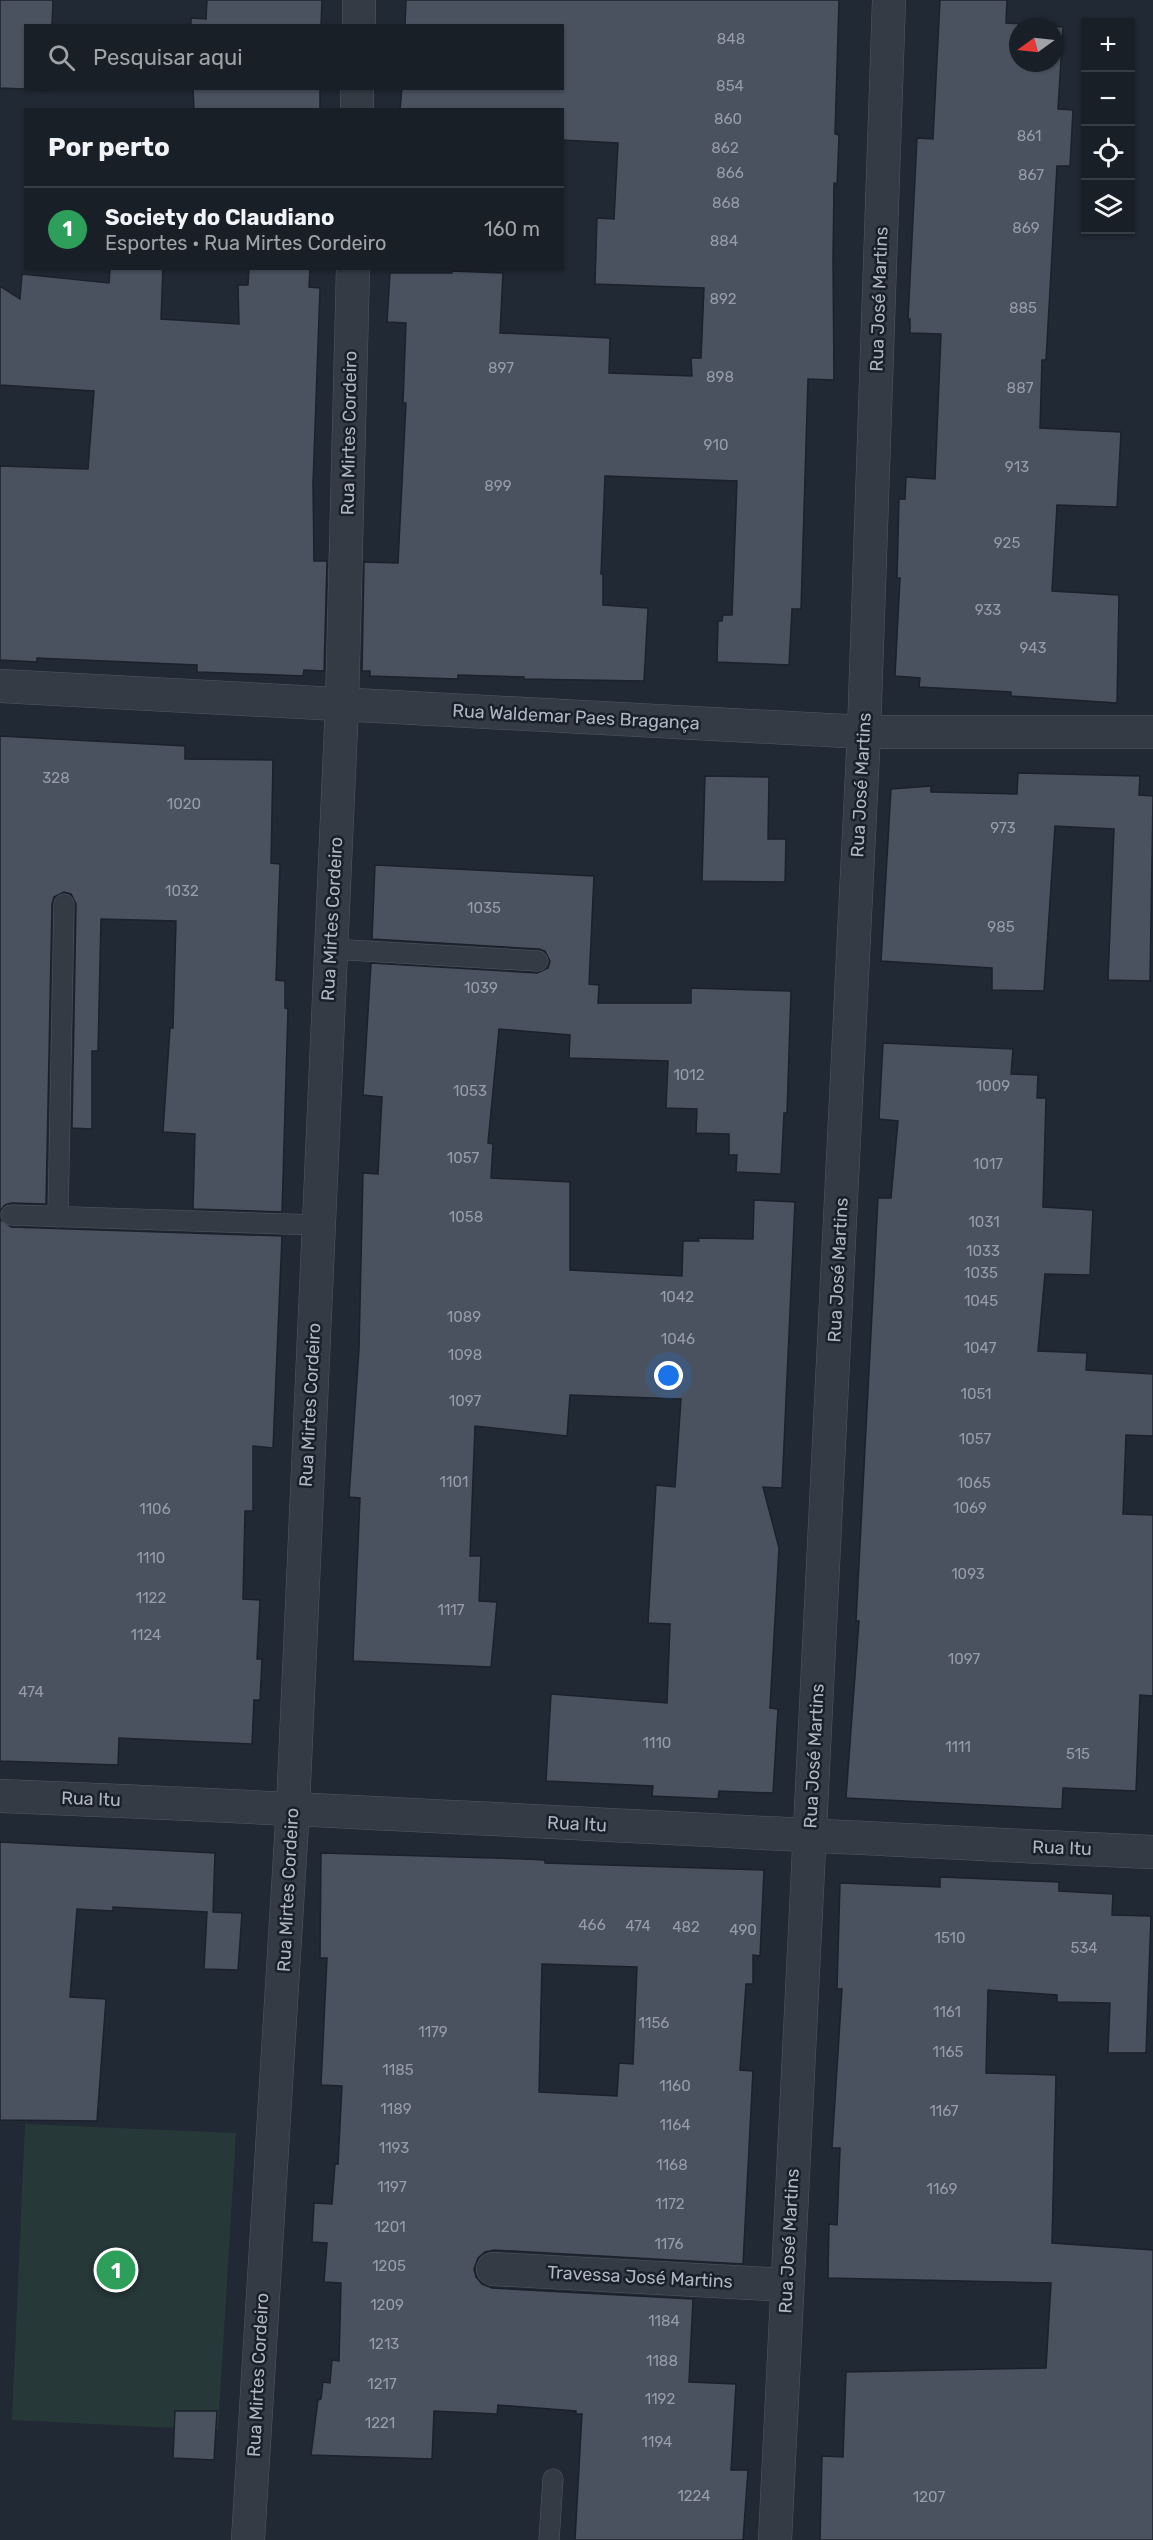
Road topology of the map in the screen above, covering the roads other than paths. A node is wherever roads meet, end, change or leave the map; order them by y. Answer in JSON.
{"nodes":[{"id":1,"x":359,"y":0,"type":"edge"},
{"id":2,"x":889,"y":0,"type":"edge"},
{"id":3,"x":359,"y":24,"type":"edge"},
{"id":4,"x":357,"y":90,"type":"edge"},
{"id":5,"x":357,"y":108,"type":"edge"},
{"id":6,"x":353,"y":270,"type":"edge"},
{"id":7,"x":0,"y":686,"type":"edge"},
{"id":8,"x":342,"y":705,"type":"junction"},
{"id":9,"x":864,"y":732,"type":"junction"},
{"id":10,"x":1153,"y":732,"type":"edge"},
{"id":11,"x":64,"y":904,"type":"dead end"},
{"id":12,"x":331,"y":949,"type":"junction"},
{"id":13,"x":538,"y":960,"type":"dead end"},
{"id":14,"x":11,"y":1215,"type":"dead end"},
{"id":15,"x":58,"y":1217,"type":"junction"},
{"id":16,"x":318,"y":1225,"type":"junction"},
{"id":17,"x":0,"y":1796,"type":"edge"},
{"id":18,"x":293,"y":1807,"type":"junction"},
{"id":19,"x":810,"y":1837,"type":"junction"},
{"id":20,"x":1153,"y":1852,"type":"edge"},
{"id":21,"x":493,"y":2269,"type":"dead end"},
{"id":22,"x":786,"y":2285,"type":"junction"},
{"id":23,"x":553,"y":2479,"type":"dead end"},
{"id":24,"x":248,"y":2540,"type":"edge"},
{"id":25,"x":549,"y":2540,"type":"edge"},
{"id":26,"x":775,"y":2540,"type":"edge"}],
"edges":[{"from":1,"to":3,"type":"street"},
{"from":2,"to":9,"type":"street","name":"Rua José Martins"},
{"from":4,"to":5,"type":"street"},
{"from":6,"to":8,"type":"street","name":"Rua Mirtes Cordeiro"},
{"from":7,"to":8,"type":"street","name":"Rua Waldemar Paes Bragança"},
{"from":8,"to":9,"type":"street","name":"Rua Waldemar Paes Bragança"},
{"from":8,"to":12,"type":"street","name":"Rua Mirtes Cordeiro"},
{"from":9,"to":10,"type":"street","name":"Rua Waldemar Paes Bragança"},
{"from":9,"to":19,"type":"street","name":"Rua José Martins"},
{"from":11,"to":15,"type":"lane"},
{"from":12,"to":13,"type":"lane"},
{"from":12,"to":16,"type":"street","name":"Rua Mirtes Cordeiro"},
{"from":14,"to":15,"type":"lane"},
{"from":15,"to":16,"type":"lane"},
{"from":16,"to":18,"type":"street","name":"Rua Mirtes Cordeiro"},
{"from":17,"to":18,"type":"street","name":"Rua Itu"},
{"from":18,"to":19,"type":"street","name":"Rua Itu"},
{"from":18,"to":24,"type":"street","name":"Rua Mirtes Cordeiro"},
{"from":19,"to":20,"type":"street","name":"Rua Itu"},
{"from":19,"to":22,"type":"street","name":"Rua José Martins"},
{"from":21,"to":22,"type":"street","name":"Travessa José Martins"},
{"from":22,"to":26,"type":"street","name":"Rua José Martins"},
{"from":23,"to":25,"type":"lane"}]}
